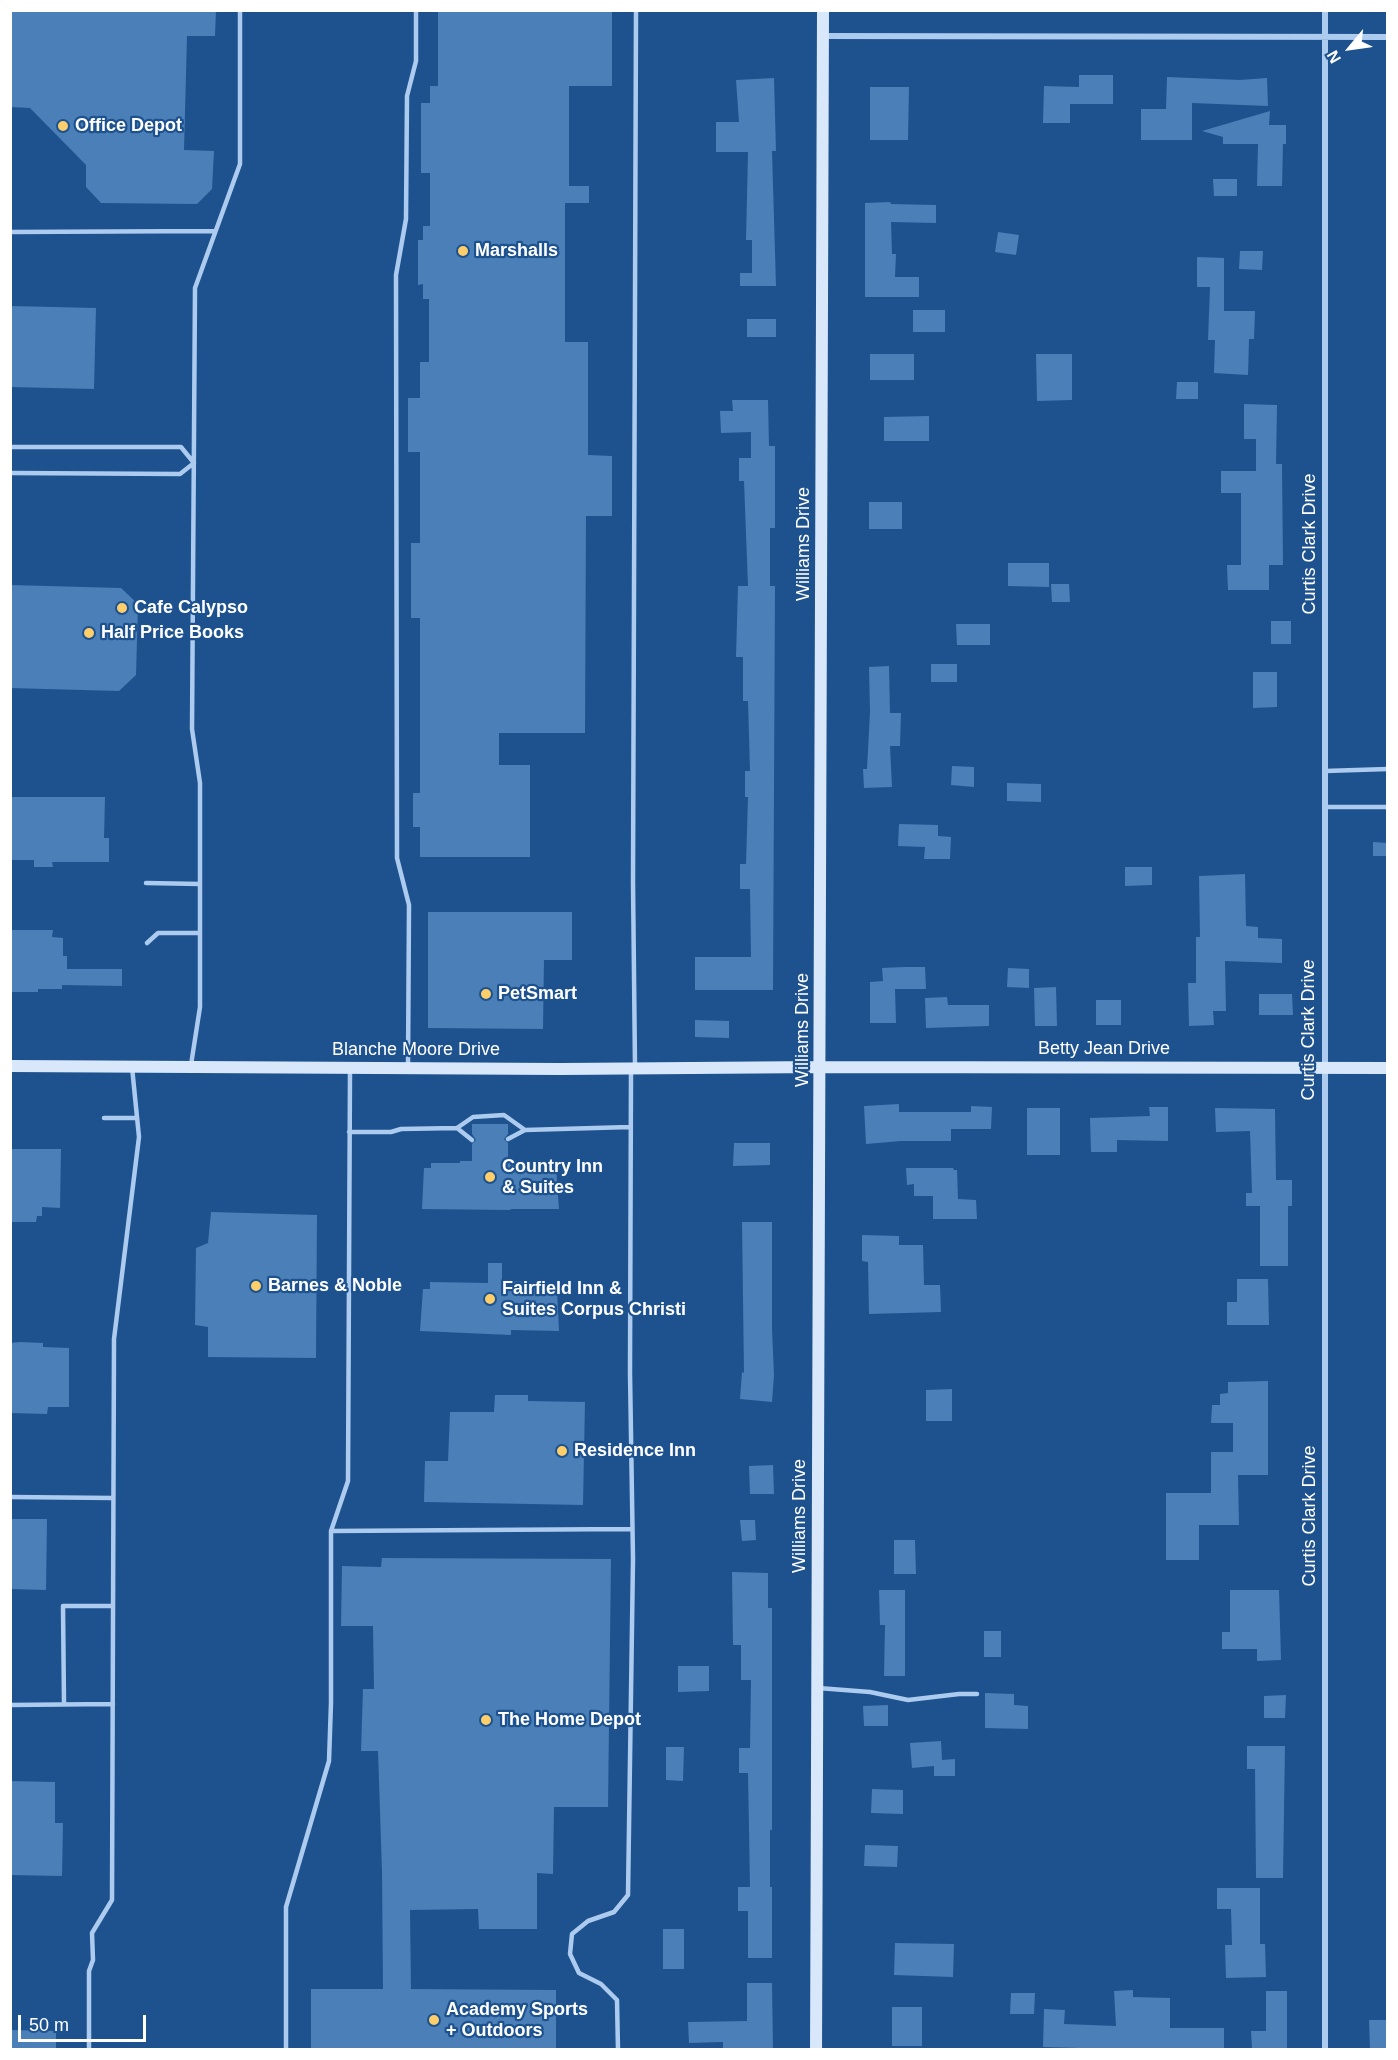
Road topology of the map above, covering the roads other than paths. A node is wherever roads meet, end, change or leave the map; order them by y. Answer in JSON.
{"nodes":[{"id":1,"x":240,"y":10,"type":"edge"},
{"id":2,"x":416,"y":10,"type":"edge"},
{"id":3,"x":636,"y":10,"type":"edge"},
{"id":4,"x":823,"y":10,"type":"edge"},
{"id":5,"x":1325,"y":10,"type":"edge"},
{"id":6,"x":823,"y":36,"type":"junction"},
{"id":7,"x":1388,"y":37,"type":"edge"},
{"id":8,"x":1325,"y":38,"type":"junction"},
{"id":9,"x":215,"y":231,"type":"junction"},
{"id":10,"x":10,"y":232,"type":"edge"},
{"id":11,"x":10,"y":447,"type":"edge"},
{"id":12,"x":194,"y":464,"type":"junction"},
{"id":13,"x":10,"y":473,"type":"edge"},
{"id":14,"x":1388,"y":769,"type":"edge"},
{"id":15,"x":1324,"y":771,"type":"junction"},
{"id":16,"x":1325,"y":807,"type":"junction"},
{"id":17,"x":1388,"y":807,"type":"edge"},
{"id":18,"x":146,"y":883,"type":"dead end"},
{"id":19,"x":200,"y":884,"type":"junction"},
{"id":20,"x":200,"y":933,"type":"junction"},
{"id":21,"x":147,"y":944,"type":"dead end"},
{"id":22,"x":10,"y":1066,"type":"edge"},
{"id":23,"x":821,"y":1066,"type":"junction"},
{"id":24,"x":132,"y":1067,"type":"junction"},
{"id":25,"x":190,"y":1067,"type":"junction"},
{"id":26,"x":350,"y":1068,"type":"junction"},
{"id":27,"x":408,"y":1068,"type":"junction"},
{"id":28,"x":633,"y":1068,"type":"junction"},
{"id":29,"x":1324,"y":1068,"type":"junction"},
{"id":30,"x":1388,"y":1068,"type":"edge"},
{"id":31,"x":104,"y":1118,"type":"dead end"},
{"id":32,"x":137,"y":1118,"type":"junction"},
{"id":33,"x":630,"y":1127,"type":"junction"},
{"id":34,"x":457,"y":1128,"type":"junction"},
{"id":35,"x":525,"y":1130,"type":"junction"},
{"id":36,"x":349,"y":1132,"type":"junction"},
{"id":37,"x":508,"y":1139,"type":"dead end"},
{"id":38,"x":472,"y":1140,"type":"dead end"},
{"id":39,"x":10,"y":1497,"type":"edge"},
{"id":40,"x":113,"y":1498,"type":"junction"},
{"id":41,"x":631,"y":1529,"type":"junction"},
{"id":42,"x":331,"y":1531,"type":"junction"},
{"id":43,"x":113,"y":1606,"type":"junction"},
{"id":44,"x":818,"y":1688,"type":"junction"},
{"id":45,"x":977,"y":1694,"type":"dead end"},
{"id":46,"x":64,"y":1704,"type":"junction"},
{"id":47,"x":113,"y":1704,"type":"junction"},
{"id":48,"x":10,"y":1705,"type":"edge"},
{"id":49,"x":89,"y":2049,"type":"edge"},
{"id":50,"x":286,"y":2049,"type":"edge"},
{"id":51,"x":618,"y":2049,"type":"edge"},
{"id":52,"x":816,"y":2049,"type":"edge"},
{"id":53,"x":1325,"y":2049,"type":"edge"}],
"edges":[{"from":1,"to":9,"type":"lane"},
{"from":2,"to":27,"type":"lane"},
{"from":3,"to":28,"type":"lane"},
{"from":4,"to":6,"type":"street","name":"Williams Drive"},
{"from":5,"to":8,"type":"street","name":"Curtis Clark Drive"},
{"from":6,"to":8,"type":"street"},
{"from":6,"to":23,"type":"street","name":"Williams Drive"},
{"from":7,"to":8,"type":"street"},
{"from":8,"to":15,"type":"street","name":"Curtis Clark Drive"},
{"from":9,"to":10,"type":"lane"},
{"from":9,"to":12,"type":"lane"},
{"from":11,"to":12,"type":"lane"},
{"from":12,"to":13,"type":"lane"},
{"from":12,"to":19,"type":"lane"},
{"from":14,"to":15,"type":"lane"},
{"from":15,"to":16,"type":"street","name":"Curtis Clark Drive"},
{"from":16,"to":17,"type":"lane"},
{"from":16,"to":29,"type":"street","name":"Curtis Clark Drive"},
{"from":18,"to":19,"type":"lane"},
{"from":19,"to":20,"type":"lane"},
{"from":20,"to":21,"type":"lane"},
{"from":20,"to":25,"type":"lane"},
{"from":22,"to":24,"type":"street","name":"Blanche Moore Drive"},
{"from":23,"to":28,"type":"street","name":"Blanche Moore Drive"},
{"from":23,"to":29,"type":"street","name":"Betty Jean Drive"},
{"from":23,"to":44,"type":"street","name":"Williams Drive"},
{"from":24,"to":25,"type":"street","name":"Blanche Moore Drive"},
{"from":24,"to":32,"type":"lane"},
{"from":25,"to":26,"type":"street","name":"Blanche Moore Drive"},
{"from":26,"to":27,"type":"street","name":"Blanche Moore Drive"},
{"from":26,"to":36,"type":"lane"},
{"from":27,"to":28,"type":"street","name":"Blanche Moore Drive"},
{"from":28,"to":33,"type":"lane"},
{"from":29,"to":30,"type":"street","name":"Betty Jean Drive"},
{"from":29,"to":53,"type":"street","name":"Curtis Clark Drive"},
{"from":31,"to":32,"type":"lane"},
{"from":32,"to":40,"type":"lane"},
{"from":33,"to":35,"type":"lane"},
{"from":33,"to":41,"type":"lane"},
{"from":34,"to":35,"type":"lane"},
{"from":34,"to":36,"type":"lane"},
{"from":34,"to":38,"type":"lane"},
{"from":35,"to":37,"type":"lane"},
{"from":36,"to":42,"type":"lane"},
{"from":39,"to":40,"type":"lane"},
{"from":40,"to":43,"type":"lane"},
{"from":41,"to":42,"type":"lane"},
{"from":41,"to":51,"type":"lane"},
{"from":42,"to":50,"type":"lane"},
{"from":43,"to":46,"type":"lane"},
{"from":43,"to":47,"type":"lane"},
{"from":44,"to":45,"type":"lane"},
{"from":44,"to":52,"type":"street","name":"Williams Drive"},
{"from":46,"to":47,"type":"lane"},
{"from":46,"to":48,"type":"lane"},
{"from":47,"to":49,"type":"lane"}]}
